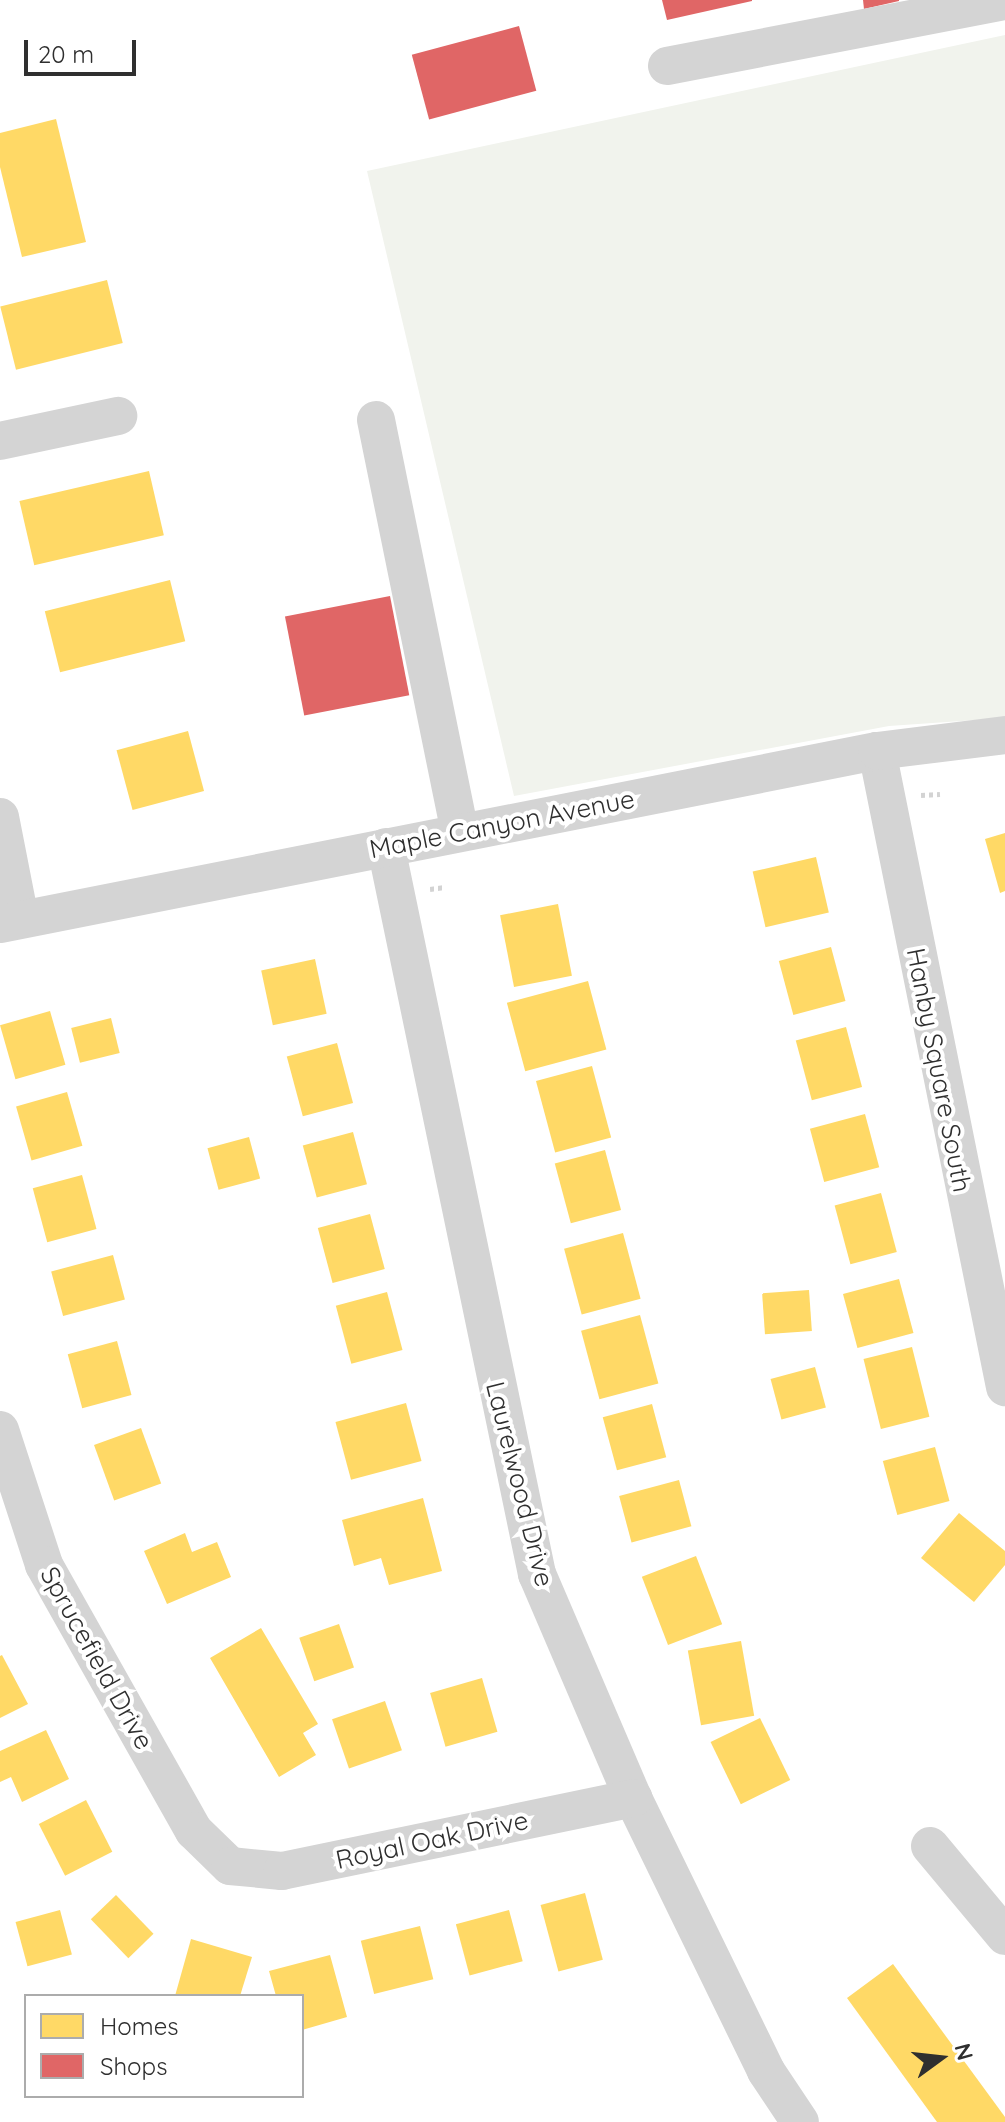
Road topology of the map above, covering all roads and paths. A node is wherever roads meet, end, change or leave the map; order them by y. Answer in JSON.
{"nodes":[{"id":1,"x":1005,"y":1,"type":"edge"},
{"id":2,"x":667,"y":66,"type":"dead end"},
{"id":3,"x":118,"y":416,"type":"dead end"},
{"id":4,"x":376,"y":420,"type":"dead end"},
{"id":5,"x":0,"y":441,"type":"edge"},
{"id":6,"x":1005,"y":735,"type":"edge"},
{"id":7,"x":877,"y":751,"type":"junction"},
{"id":8,"x":940,"y":794,"type":"dead end"},
{"id":9,"x":917,"y":795,"type":"dead end"},
{"id":10,"x":0,"y":817,"type":"edge"},
{"id":11,"x":460,"y":832,"type":"junction"},
{"id":12,"x":386,"y":847,"type":"junction"},
{"id":13,"x":10,"y":921,"type":"edge"},
{"id":14,"x":1005,"y":1387,"type":"edge"},
{"id":15,"x":0,"y":1430,"type":"edge"},
{"id":16,"x":633,"y":1798,"type":"junction"},
{"id":17,"x":930,"y":1846,"type":"dead end"},
{"id":18,"x":230,"y":1866,"type":"joint"},
{"id":19,"x":1005,"y":1936,"type":"edge"},
{"id":20,"x":800,"y":2122,"type":"edge"}],
"edges":[{"from":1,"to":2,"type":"street"},
{"from":3,"to":5,"type":"street"},
{"from":4,"to":11,"type":"street"},
{"from":6,"to":7,"type":"street","name":"Maple Canyon Avenue"},
{"from":7,"to":11,"type":"street","name":"Maple Canyon Avenue"},
{"from":7,"to":14,"type":"street","name":"Hanby Square South"},
{"from":8,"to":9,"type":"path"},
{"from":10,"to":13,"type":"street"},
{"from":11,"to":12,"type":"street","name":"Maple Canyon Avenue"},
{"from":12,"to":13,"type":"street","name":"Maple Canyon Avenue"},
{"from":12,"to":16,"type":"street","name":"Laurelwood Drive"},
{"from":15,"to":18,"type":"street","name":"Sprucefield Drive"},
{"from":16,"to":18,"type":"street","name":"Royal Oak Drive"},
{"from":16,"to":20,"type":"street","name":"Laurelwood Drive"},
{"from":17,"to":19,"type":"street"}]}
